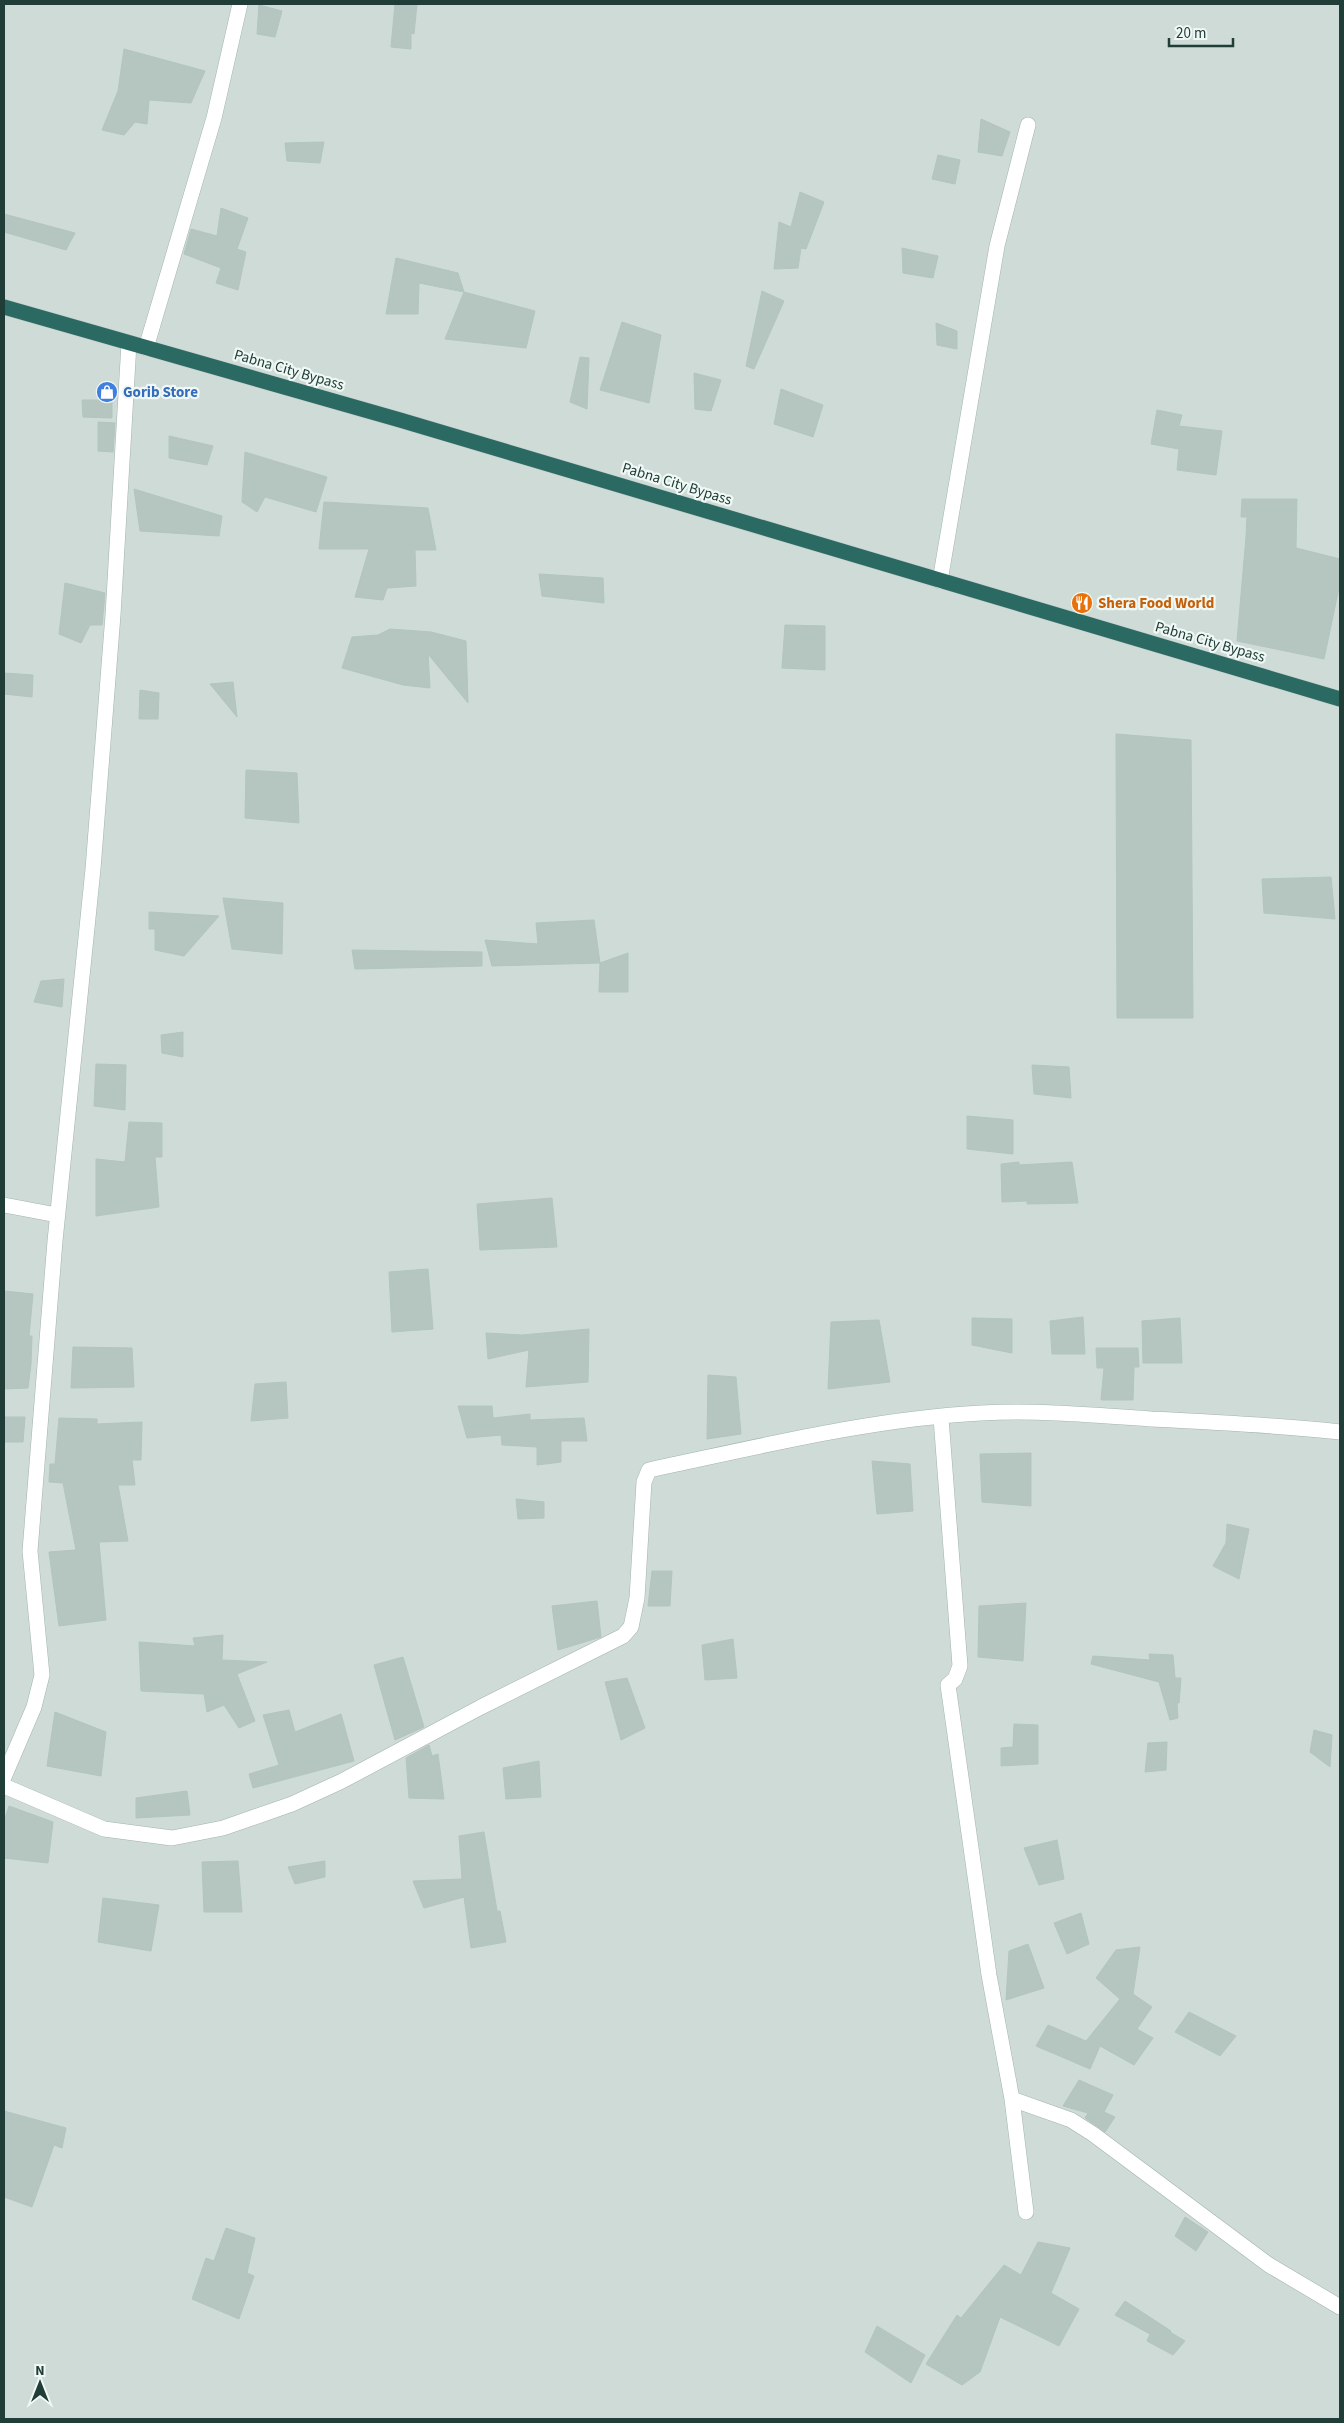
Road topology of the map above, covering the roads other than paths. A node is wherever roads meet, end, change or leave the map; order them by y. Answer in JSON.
{"nodes":[{"id":1,"x":240,"y":4,"type":"edge"},
{"id":2,"x":1028,"y":125,"type":"dead end"},
{"id":3,"x":4,"y":307,"type":"edge"},
{"id":4,"x":129,"y":343,"type":"junction"},
{"id":5,"x":146,"y":348,"type":"junction"},
{"id":6,"x":940,"y":581,"type":"junction"},
{"id":7,"x":1340,"y":698,"type":"edge"},
{"id":8,"x":4,"y":1205,"type":"edge"},
{"id":9,"x":57,"y":1215,"type":"junction"},
{"id":10,"x":941,"y":1418,"type":"junction"},
{"id":11,"x":1340,"y":1432,"type":"edge"},
{"id":12,"x":4,"y":1777,"type":"edge"},
{"id":13,"x":4,"y":1786,"type":"edge"},
{"id":14,"x":1012,"y":2099,"type":"junction"},
{"id":15,"x":1026,"y":2212,"type":"dead end"},
{"id":16,"x":1340,"y":2307,"type":"edge"}],
"edges":[{"from":1,"to":5,"type":"street"},
{"from":2,"to":6,"type":"street"},
{"from":3,"to":4,"type":"highway","name":"Pabna City Bypass"},
{"from":4,"to":5,"type":"highway","name":"Pabna City Bypass"},
{"from":4,"to":9,"type":"street"},
{"from":5,"to":6,"type":"highway","name":"Pabna City Bypass"},
{"from":6,"to":7,"type":"highway","name":"Pabna City Bypass"},
{"from":8,"to":9,"type":"street"},
{"from":9,"to":12,"type":"street"},
{"from":10,"to":11,"type":"street"},
{"from":10,"to":13,"type":"street"},
{"from":10,"to":14,"type":"street"},
{"from":14,"to":15,"type":"street"},
{"from":14,"to":16,"type":"street"}]}
